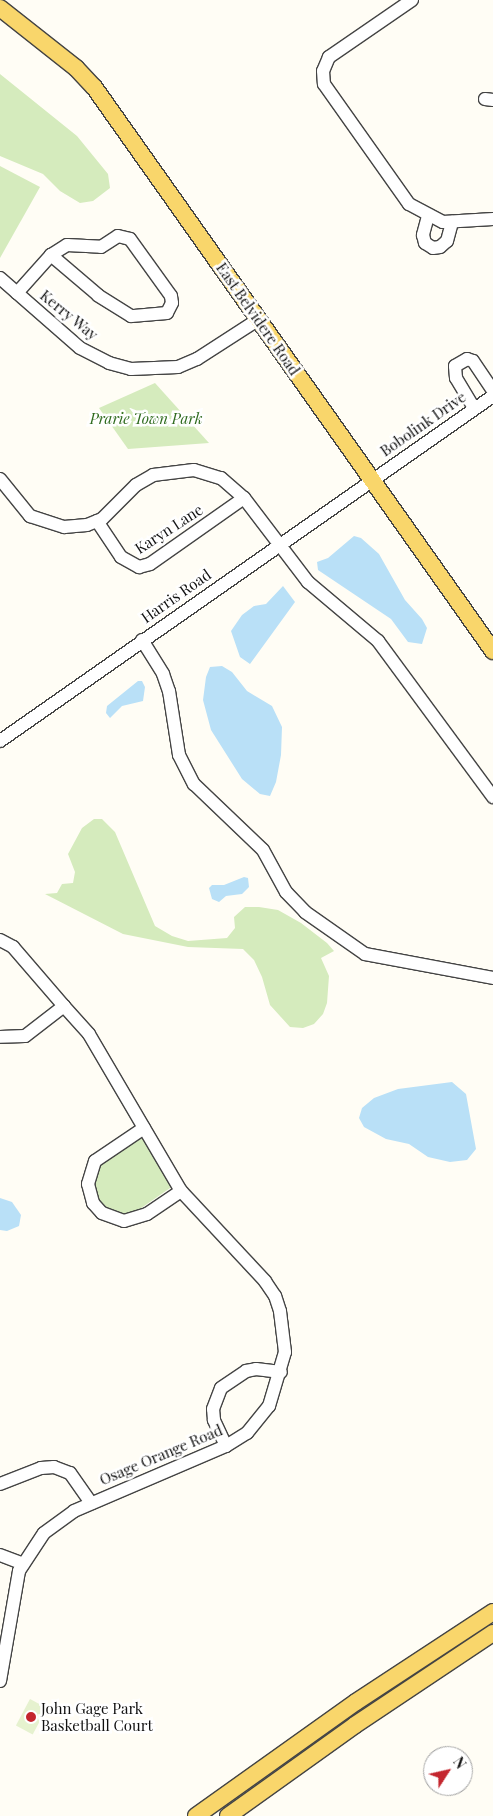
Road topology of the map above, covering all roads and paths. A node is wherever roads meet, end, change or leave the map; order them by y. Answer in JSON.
{"nodes":[{"id":1,"x":412,"y":0,"type":"edge"},
{"id":2,"x":0,"y":8,"type":"edge"},
{"id":3,"x":428,"y":216,"type":"junction"},
{"id":4,"x":493,"y":218,"type":"edge"},
{"id":5,"x":452,"y":222,"type":"junction"},
{"id":6,"x":51,"y":255,"type":"junction"},
{"id":7,"x":0,"y":278,"type":"edge"},
{"id":8,"x":17,"y":293,"type":"junction"},
{"id":9,"x":259,"y":319,"type":"junction"},
{"id":10,"x":493,"y":391,"type":"edge"},
{"id":11,"x":493,"y":396,"type":"edge"},
{"id":12,"x":474,"y":408,"type":"junction"},
{"id":13,"x":0,"y":479,"type":"edge"},
{"id":14,"x":372,"y":479,"type":"junction"},
{"id":15,"x":244,"y":498,"type":"junction"},
{"id":16,"x":97,"y":521,"type":"junction"},
{"id":17,"x":277,"y":545,"type":"junction"},
{"id":18,"x":142,"y":640,"type":"junction"},
{"id":19,"x":493,"y":651,"type":"edge"},
{"id":20,"x":0,"y":741,"type":"edge"},
{"id":21,"x":493,"y":797,"type":"edge"},
{"id":22,"x":0,"y":940,"type":"edge"},
{"id":23,"x":493,"y":978,"type":"edge"},
{"id":24,"x":64,"y":1006,"type":"junction"},
{"id":25,"x":0,"y":1037,"type":"edge"},
{"id":26,"x":144,"y":1128,"type":"junction"},
{"id":27,"x":181,"y":1190,"type":"junction"},
{"id":28,"x":281,"y":1372,"type":"junction"},
{"id":29,"x":226,"y":1446,"type":"junction"},
{"id":30,"x":0,"y":1484,"type":"edge"},
{"id":31,"x":91,"y":1503,"type":"junction"},
{"id":32,"x":0,"y":1555,"type":"edge"},
{"id":33,"x":23,"y":1564,"type":"junction"},
{"id":34,"x":493,"y":1612,"type":"edge"},
{"id":35,"x":493,"y":1633,"type":"edge"},
{"id":36,"x":0,"y":1681,"type":"edge"},
{"id":37,"x":196,"y":1816,"type":"edge"},
{"id":38,"x":228,"y":1816,"type":"edge"}],
"edges":[{"from":1,"to":3,"type":"street"},
{"from":2,"to":9,"type":"main road","name":"East Belvidere Road"},
{"from":3,"to":5,"type":"street"},
{"from":3,"to":5,"type":"street"},
{"from":4,"to":5,"type":"street"},
{"from":6,"to":6,"type":"street"},
{"from":6,"to":8,"type":"street"},
{"from":7,"to":8,"type":"street","name":"Kerry Way"},
{"from":8,"to":9,"type":"street","name":"Kerry Way"},
{"from":9,"to":14,"type":"main road","name":"East Belvidere Road"},
{"from":10,"to":12,"type":"street"},
{"from":11,"to":12,"type":"street","name":"Bobolink Drive"},
{"from":12,"to":14,"type":"street","name":"Bobolink Drive"},
{"from":13,"to":16,"type":"street"},
{"from":14,"to":17,"type":"street","name":"Harris Road"},
{"from":14,"to":19,"type":"main road","name":"East Belvidere Road"},
{"from":15,"to":16,"type":"street"},
{"from":15,"to":16,"type":"street","name":"Karyn Lane"},
{"from":15,"to":17,"type":"street"},
{"from":17,"to":18,"type":"street","name":"Harris Road"},
{"from":17,"to":21,"type":"street"},
{"from":18,"to":20,"type":"street","name":"Harris Road"},
{"from":18,"to":23,"type":"street"},
{"from":22,"to":24,"type":"street","name":"Osage Orange Road"},
{"from":24,"to":25,"type":"street"},
{"from":24,"to":26,"type":"street","name":"Osage Orange Road"},
{"from":26,"to":27,"type":"street","name":"Osage Orange Road"},
{"from":26,"to":27,"type":"street"},
{"from":27,"to":28,"type":"street","name":"Osage Orange Road"},
{"from":28,"to":29,"type":"street","name":"Osage Orange Road"},
{"from":28,"to":29,"type":"street"},
{"from":29,"to":31,"type":"street","name":"Osage Orange Road"},
{"from":30,"to":31,"type":"street"},
{"from":31,"to":33,"type":"street","name":"Osage Orange Road"},
{"from":32,"to":33,"type":"street"},
{"from":33,"to":36,"type":"street","name":"Osage Orange Road"},
{"from":34,"to":37,"type":"main road"},
{"from":35,"to":38,"type":"main road"}]}
